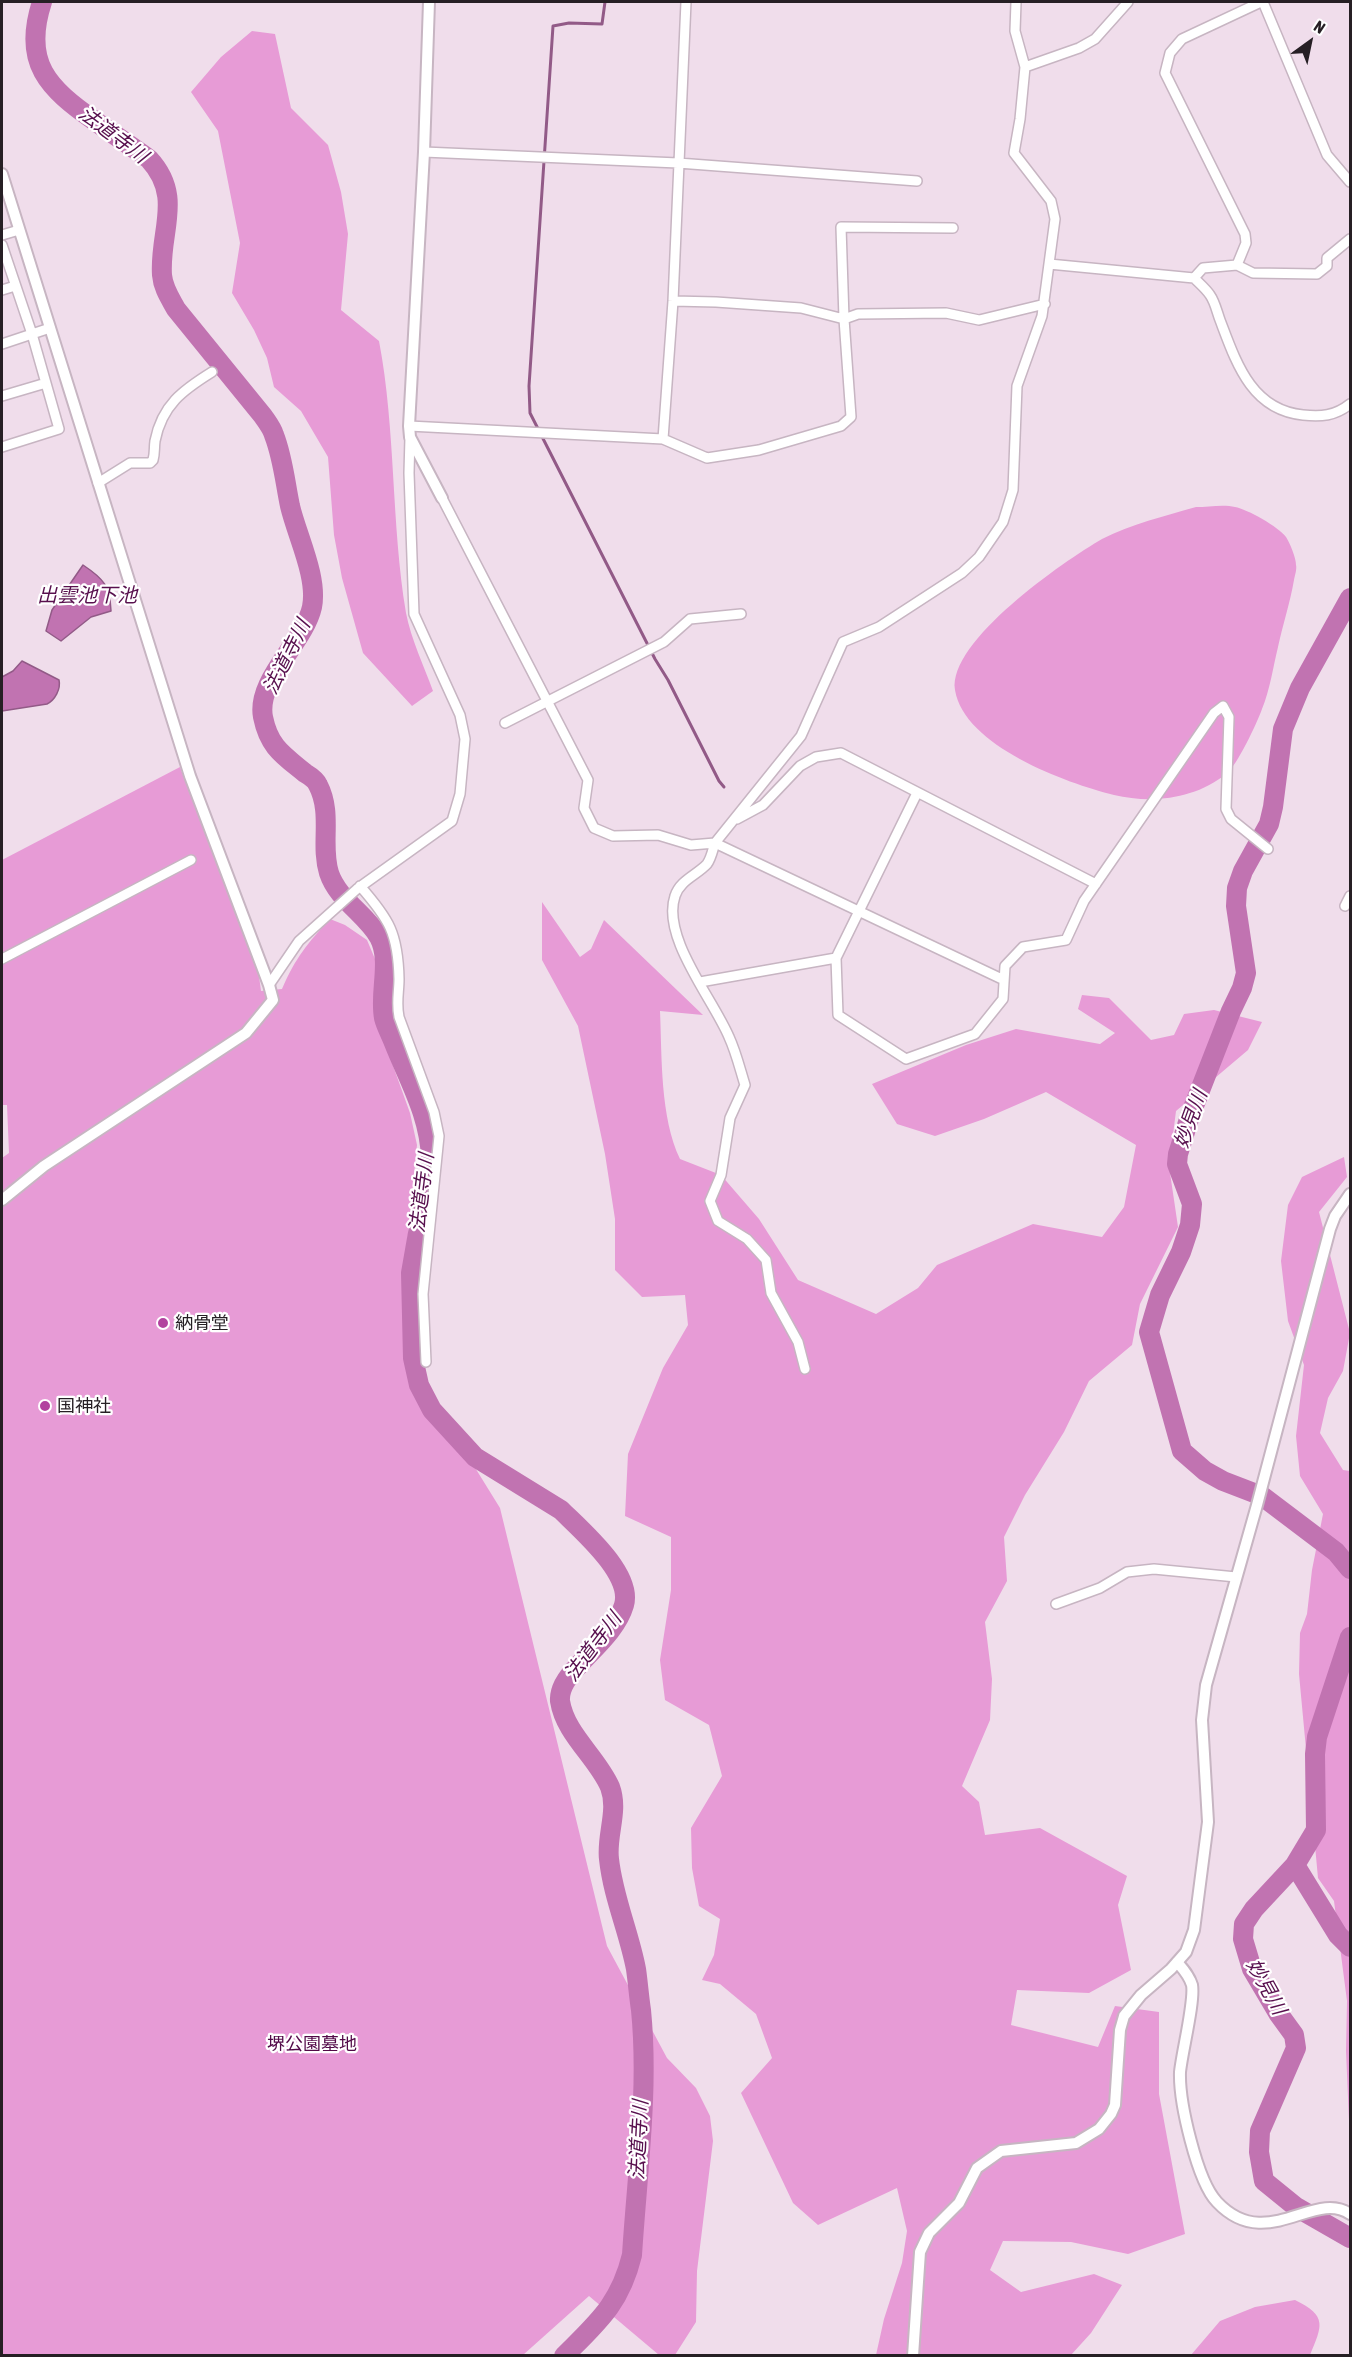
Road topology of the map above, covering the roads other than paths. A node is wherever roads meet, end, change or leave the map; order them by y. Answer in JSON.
{"nodes":[{"id":1,"x":429,"y":2,"type":"edge"},
{"id":2,"x":686,"y":2,"type":"edge"},
{"id":3,"x":1016,"y":2,"type":"edge"},
{"id":4,"x":1128,"y":2,"type":"edge"},
{"id":5,"x":1262,"y":2,"type":"edge"},
{"id":6,"x":1025,"y":67,"type":"junction"},
{"id":7,"x":424,"y":152,"type":"junction"},
{"id":8,"x":678,"y":163,"type":"junction"},
{"id":9,"x":2,"y":174,"type":"edge"},
{"id":10,"x":917,"y":182,"type":"dead end"},
{"id":11,"x":1350,"y":182,"type":"edge"},
{"id":12,"x":953,"y":228,"type":"dead end"},
{"id":13,"x":20,"y":230,"type":"junction"},
{"id":14,"x":2,"y":235,"type":"edge"},
{"id":15,"x":1350,"y":239,"type":"edge"},
{"id":16,"x":2,"y":245,"type":"edge"},
{"id":17,"x":1049,"y":264,"type":"junction"},
{"id":18,"x":1237,"y":265,"type":"junction"},
{"id":19,"x":1194,"y":278,"type":"junction"},
{"id":20,"x":15,"y":286,"type":"junction"},
{"id":21,"x":2,"y":290,"type":"edge"},
{"id":22,"x":673,"y":301,"type":"junction"},
{"id":23,"x":1045,"y":304,"type":"junction"},
{"id":24,"x":844,"y":319,"type":"junction"},
{"id":25,"x":50,"y":328,"type":"junction"},
{"id":26,"x":32,"y":334,"type":"junction"},
{"id":27,"x":2,"y":344,"type":"edge"},
{"id":28,"x":212,"y":372,"type":"dead end"},
{"id":29,"x":46,"y":383,"type":"junction"},
{"id":30,"x":2,"y":396,"type":"edge"},
{"id":31,"x":1350,"y":405,"type":"edge"},
{"id":32,"x":409,"y":431,"type":"junction"},
{"id":33,"x":663,"y":439,"type":"junction"},
{"id":34,"x":2,"y":447,"type":"edge"},
{"id":35,"x":98,"y":483,"type":"junction"},
{"id":36,"x":442,"y":498,"type":"joint"},
{"id":37,"x":741,"y":614,"type":"dead end"},
{"id":38,"x":547,"y":702,"type":"junction"},
{"id":39,"x":505,"y":723,"type":"dead end"},
{"id":40,"x":917,"y":793,"type":"junction"},
{"id":41,"x":732,"y":821,"type":"junction"},
{"id":42,"x":715,"y":843,"type":"junction"},
{"id":43,"x":1268,"y":849,"type":"dead end"},
{"id":44,"x":191,"y":860,"type":"dead end"},
{"id":45,"x":1096,"y":884,"type":"junction"},
{"id":46,"x":358,"y":887,"type":"junction"},
{"id":47,"x":1350,"y":896,"type":"edge"},
{"id":48,"x":1345,"y":906,"type":"dead end"},
{"id":49,"x":859,"y":912,"type":"junction"},
{"id":50,"x":836,"y":958,"type":"junction"},
{"id":51,"x":2,"y":960,"type":"edge"},
{"id":52,"x":1004,"y":980,"type":"junction"},
{"id":53,"x":700,"y":982,"type":"junction"},
{"id":54,"x":269,"y":985,"type":"junction"},
{"id":55,"x":1350,"y":1194,"type":"edge"},
{"id":56,"x":2,"y":1200,"type":"edge"},
{"id":57,"x":426,"y":1362,"type":"dead end"},
{"id":58,"x":806,"y":1369,"type":"dead end"},
{"id":59,"x":1236,"y":1577,"type":"junction"},
{"id":60,"x":1056,"y":1604,"type":"dead end"},
{"id":61,"x":1177,"y":1962,"type":"junction"},
{"id":62,"x":1350,"y":2214,"type":"edge"},
{"id":63,"x":913,"y":2355,"type":"edge"}],
"edges":[{"from":1,"to":7,"type":"street"},
{"from":2,"to":8,"type":"street"},
{"from":3,"to":6,"type":"street"},
{"from":4,"to":6,"type":"street"},
{"from":5,"to":11,"type":"street"},
{"from":5,"to":18,"type":"street"},
{"from":6,"to":17,"type":"street"},
{"from":7,"to":8,"type":"street"},
{"from":7,"to":32,"type":"street"},
{"from":8,"to":10,"type":"street"},
{"from":8,"to":22,"type":"street"},
{"from":9,"to":13,"type":"street"},
{"from":12,"to":24,"type":"street"},
{"from":13,"to":14,"type":"street"},
{"from":13,"to":25,"type":"street"},
{"from":15,"to":18,"type":"street"},
{"from":16,"to":20,"type":"street"},
{"from":17,"to":19,"type":"street"},
{"from":17,"to":23,"type":"street"},
{"from":18,"to":19,"type":"street"},
{"from":19,"to":31,"type":"street"},
{"from":20,"to":21,"type":"street"},
{"from":20,"to":26,"type":"street"},
{"from":22,"to":24,"type":"street"},
{"from":22,"to":33,"type":"street"},
{"from":23,"to":24,"type":"street"},
{"from":23,"to":41,"type":"street"},
{"from":24,"to":33,"type":"street"},
{"from":25,"to":26,"type":"street"},
{"from":25,"to":35,"type":"street"},
{"from":26,"to":27,"type":"street"},
{"from":26,"to":29,"type":"street"},
{"from":28,"to":35,"type":"street"},
{"from":29,"to":30,"type":"street"},
{"from":29,"to":34,"type":"street"},
{"from":32,"to":33,"type":"street"},
{"from":32,"to":36,"type":"street"},
{"from":32,"to":46,"type":"street"},
{"from":35,"to":54,"type":"street"},
{"from":36,"to":38,"type":"street"},
{"from":37,"to":38,"type":"street"},
{"from":38,"to":39,"type":"street"},
{"from":38,"to":42,"type":"street"},
{"from":40,"to":41,"type":"street"},
{"from":40,"to":45,"type":"street"},
{"from":40,"to":49,"type":"street"},
{"from":41,"to":42,"type":"street"},
{"from":42,"to":49,"type":"street"},
{"from":42,"to":53,"type":"street"},
{"from":43,"to":45,"type":"street"},
{"from":44,"to":51,"type":"street"},
{"from":45,"to":52,"type":"street"},
{"from":46,"to":54,"type":"street"},
{"from":46,"to":57,"type":"street"},
{"from":47,"to":48,"type":"street"},
{"from":49,"to":50,"type":"street"},
{"from":49,"to":52,"type":"street"},
{"from":50,"to":52,"type":"street"},
{"from":50,"to":53,"type":"street"},
{"from":53,"to":58,"type":"street"},
{"from":54,"to":56,"type":"street"},
{"from":55,"to":59,"type":"street"},
{"from":59,"to":60,"type":"street"},
{"from":59,"to":61,"type":"street"},
{"from":61,"to":62,"type":"street"},
{"from":61,"to":63,"type":"street"}]}
